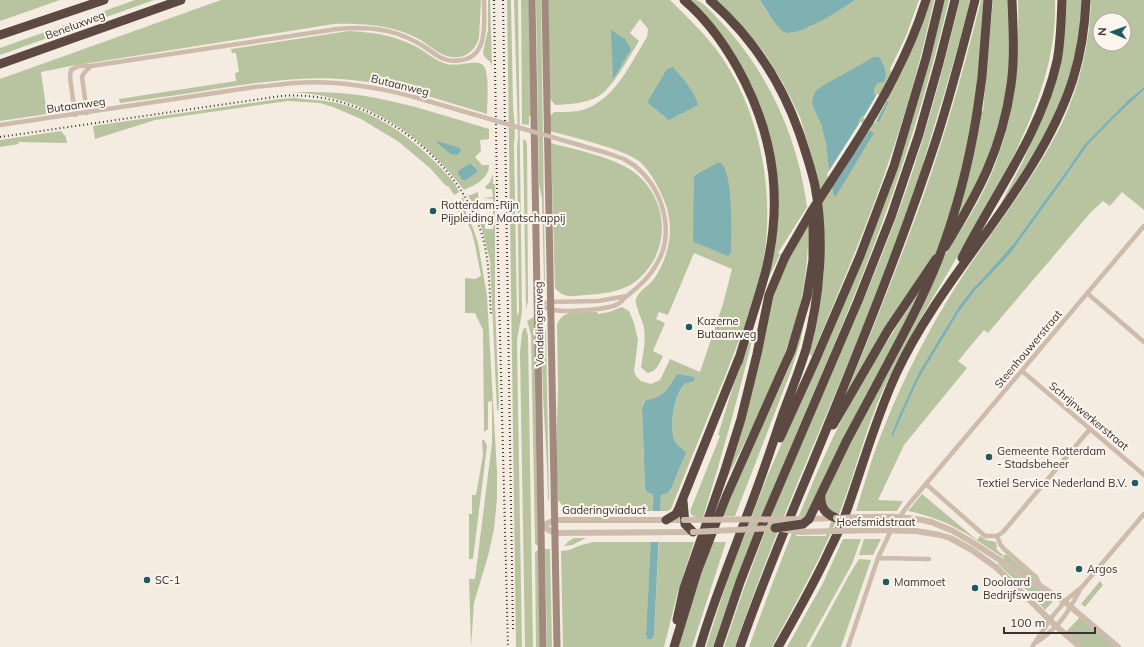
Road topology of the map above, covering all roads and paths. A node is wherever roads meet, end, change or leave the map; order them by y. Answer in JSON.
{"nodes":[{"id":1,"x":104,"y":0,"type":"edge"},
{"id":2,"x":181,"y":0,"type":"edge"},
{"id":3,"x":484,"y":0,"type":"edge"},
{"id":4,"x":532,"y":0,"type":"edge"},
{"id":5,"x":545,"y":0,"type":"edge"},
{"id":6,"x":684,"y":0,"type":"edge"},
{"id":7,"x":710,"y":0,"type":"edge"},
{"id":8,"x":926,"y":0,"type":"edge"},
{"id":9,"x":940,"y":0,"type":"edge"},
{"id":10,"x":955,"y":0,"type":"edge"},
{"id":11,"x":975,"y":0,"type":"edge"},
{"id":12,"x":988,"y":0,"type":"edge"},
{"id":13,"x":1012,"y":0,"type":"edge"},
{"id":14,"x":1062,"y":0,"type":"edge"},
{"id":15,"x":1086,"y":0,"type":"edge"},
{"id":16,"x":0,"y":35,"type":"edge"},
{"id":17,"x":0,"y":64,"type":"edge"},
{"id":18,"x":91,"y":66,"type":"junction"},
{"id":19,"x":87,"y":113,"type":"junction"},
{"id":20,"x":75,"y":115,"type":"junction"},
{"id":21,"x":0,"y":125,"type":"edge"},
{"id":22,"x":808,"y":156,"type":"junction"},
{"id":23,"x":1144,"y":226,"type":"edge"},
{"id":24,"x":781,"y":266,"type":"junction"},
{"id":25,"x":949,"y":284,"type":"junction"},
{"id":26,"x":1087,"y":293,"type":"junction"},
{"id":27,"x":627,"y":296,"type":"junction"},
{"id":28,"x":550,"y":302,"type":"junction"},
{"id":29,"x":537,"y":305,"type":"junction"},
{"id":30,"x":550,"y":310,"type":"junction"},
{"id":31,"x":1144,"y":342,"type":"edge"},
{"id":32,"x":738,"y":362,"type":"junction"},
{"id":33,"x":1022,"y":371,"type":"junction"},
{"id":34,"x":1090,"y":429,"type":"junction"},
{"id":35,"x":815,"y":457,"type":"junction"},
{"id":36,"x":1144,"y":475,"type":"edge"},
{"id":37,"x":926,"y":484,"type":"junction"},
{"id":38,"x":758,"y":485,"type":"junction"},
{"id":39,"x":821,"y":492,"type":"junction"},
{"id":40,"x":683,"y":498,"type":"junction"},
{"id":41,"x":1144,"y":514,"type":"edge"},
{"id":42,"x":836,"y":518,"type":"junction"},
{"id":43,"x":809,"y":519,"type":"junction"},
{"id":44,"x":555,"y":520,"type":"junction"},
{"id":45,"x":666,"y":520,"type":"junction"},
{"id":46,"x":684,"y":520,"type":"junction"},
{"id":47,"x":541,"y":526,"type":"junction"},
{"id":48,"x":775,"y":528,"type":"junction"},
{"id":49,"x":693,"y":532,"type":"junction"},
{"id":50,"x":555,"y":533,"type":"junction"},
{"id":51,"x":997,"y":536,"type":"junction"},
{"id":52,"x":878,"y":558,"type":"junction"},
{"id":53,"x":929,"y":559,"type":"dead end"},
{"id":54,"x":1040,"y":586,"type":"junction"},
{"id":55,"x":1082,"y":587,"type":"junction"},
{"id":56,"x":1065,"y":602,"type":"junction"},
{"id":57,"x":1071,"y":607,"type":"junction"},
{"id":58,"x":1050,"y":620,"type":"junction"},
{"id":59,"x":1056,"y":626,"type":"junction"},
{"id":60,"x":1037,"y":642,"type":"junction"},
{"id":61,"x":543,"y":647,"type":"edge"},
{"id":62,"x":557,"y":647,"type":"edge"},
{"id":63,"x":670,"y":647,"type":"edge"},
{"id":64,"x":674,"y":647,"type":"edge"},
{"id":65,"x":700,"y":647,"type":"edge"},
{"id":66,"x":718,"y":647,"type":"edge"},
{"id":67,"x":740,"y":647,"type":"edge"},
{"id":68,"x":778,"y":647,"type":"edge"},
{"id":69,"x":848,"y":647,"type":"edge"},
{"id":70,"x":1032,"y":647,"type":"edge"},
{"id":71,"x":1080,"y":647,"type":"edge"},
{"id":72,"x":1118,"y":647,"type":"edge"}],
"edges":[{"from":1,"to":16,"type":"highway","name":"Beneluxweg"},
{"from":2,"to":17,"type":"highway","name":"Beneluxweg"},
{"from":3,"to":18,"type":"street"},
{"from":4,"to":29,"type":"main road","name":"Vondelingenweg"},
{"from":5,"to":28,"type":"main road","name":"Vondelingenweg"},
{"from":6,"to":32,"type":"highway"},
{"from":7,"to":22,"type":"highway"},
{"from":8,"to":24,"type":"highway","bridge":true},
{"from":9,"to":38,"type":"highway"},
{"from":10,"to":66,"type":"highway"},
{"from":11,"to":35,"type":"highway"},
{"from":12,"to":39,"type":"highway","bridge":true},
{"from":13,"to":35,"type":"highway"},
{"from":14,"to":25,"type":"highway"},
{"from":15,"to":25,"type":"highway"},
{"from":18,"to":19,"type":"street"},
{"from":18,"to":20,"type":"street"},
{"from":19,"to":20,"type":"street","name":"Butaanweg"},
{"from":19,"to":27,"type":"street","name":"Butaanweg","bridge":true},
{"from":20,"to":21,"type":"street","name":"Butaanweg"},
{"from":22,"to":38,"type":"highway"},
{"from":22,"to":64,"type":"highway"},
{"from":23,"to":26,"type":"street","name":"Steenhouwerstraat"},
{"from":24,"to":32,"type":"highway"},
{"from":24,"to":63,"type":"highway"},
{"from":25,"to":68,"type":"highway"},
{"from":26,"to":31,"type":"street"},
{"from":26,"to":33,"type":"street","name":"Steenhouwerstraat"},
{"from":27,"to":28,"type":"street","name":"Butaanweg"},
{"from":27,"to":30,"type":"street","name":"Butaanweg"},
{"from":28,"to":29,"type":"street","name":"Butaanweg"},
{"from":28,"to":30,"type":"main road","name":"Vondelingenweg"},
{"from":29,"to":30,"type":"street","name":"Butaanweg"},
{"from":29,"to":47,"type":"main road","name":"Vondelingenweg"},
{"from":30,"to":44,"type":"main road","name":"Vondelingenweg"},
{"from":32,"to":40,"type":"highway"},
{"from":33,"to":34,"type":"street","name":"Schrijnwerkerstraat"},
{"from":33,"to":37,"type":"street","name":"Steenhouwerstraat"},
{"from":34,"to":36,"type":"street","name":"Schrijnwerkerstraat"},
{"from":34,"to":51,"type":"street"},
{"from":35,"to":67,"type":"highway"},
{"from":37,"to":51,"type":"street"},
{"from":37,"to":52,"type":"street","name":"Steenhouwerstraat"},
{"from":38,"to":65,"type":"highway"},
{"from":39,"to":42,"type":"highway"},
{"from":39,"to":43,"type":"highway"},
{"from":40,"to":45,"type":"highway"},
{"from":40,"to":46,"type":"highway"},
{"from":41,"to":55,"type":"street"},
{"from":42,"to":43,"type":"street","name":"Hoefsmidstraat"},
{"from":42,"to":54,"type":"street","name":"Hoefsmidstraat","bridge":true},
{"from":43,"to":46,"type":"street","name":"Gaderingviaduct","bridge":true},
{"from":43,"to":48,"type":"highway","bridge":true},
{"from":44,"to":45,"type":"street","name":"Gaderingviaduct"},
{"from":44,"to":47,"type":"street","name":"Gaderingviaduct"},
{"from":44,"to":50,"type":"main road","name":"Vondelingenweg"},
{"from":45,"to":46,"type":"street","name":"Gaderingviaduct"},
{"from":46,"to":49,"type":"highway"},
{"from":47,"to":50,"type":"street","name":"Gaderingviaduct"},
{"from":47,"to":61,"type":"main road","name":"Vondelingenweg"},
{"from":48,"to":49,"type":"street","name":"Gaderingviaduct","bridge":true},
{"from":48,"to":58,"type":"street","name":"Hoefsmidstraat","bridge":true},
{"from":49,"to":50,"type":"street","name":"Gaderingviaduct"},
{"from":50,"to":62,"type":"main road","name":"Vondelingenweg"},
{"from":51,"to":54,"type":"street","name":"Hoefsmidstraat"},
{"from":52,"to":53,"type":"street"},
{"from":52,"to":69,"type":"street","name":"Steenhouwerstraat"},
{"from":54,"to":56,"type":"street","name":"Hoefsmidstraat"},
{"from":55,"to":56,"type":"street"},
{"from":55,"to":57,"type":"street"},
{"from":56,"to":57,"type":"street","name":"Hoefsmidstraat"},
{"from":56,"to":58,"type":"street"},
{"from":57,"to":59,"type":"street"},
{"from":57,"to":72,"type":"street","name":"Hoefsmidstraat"},
{"from":58,"to":59,"type":"street","name":"Hoefsmidstraat"},
{"from":58,"to":60,"type":"street"},
{"from":59,"to":60,"type":"street"},
{"from":59,"to":71,"type":"street","name":"Hoefsmidstraat"},
{"from":60,"to":70,"type":"street"}]}
